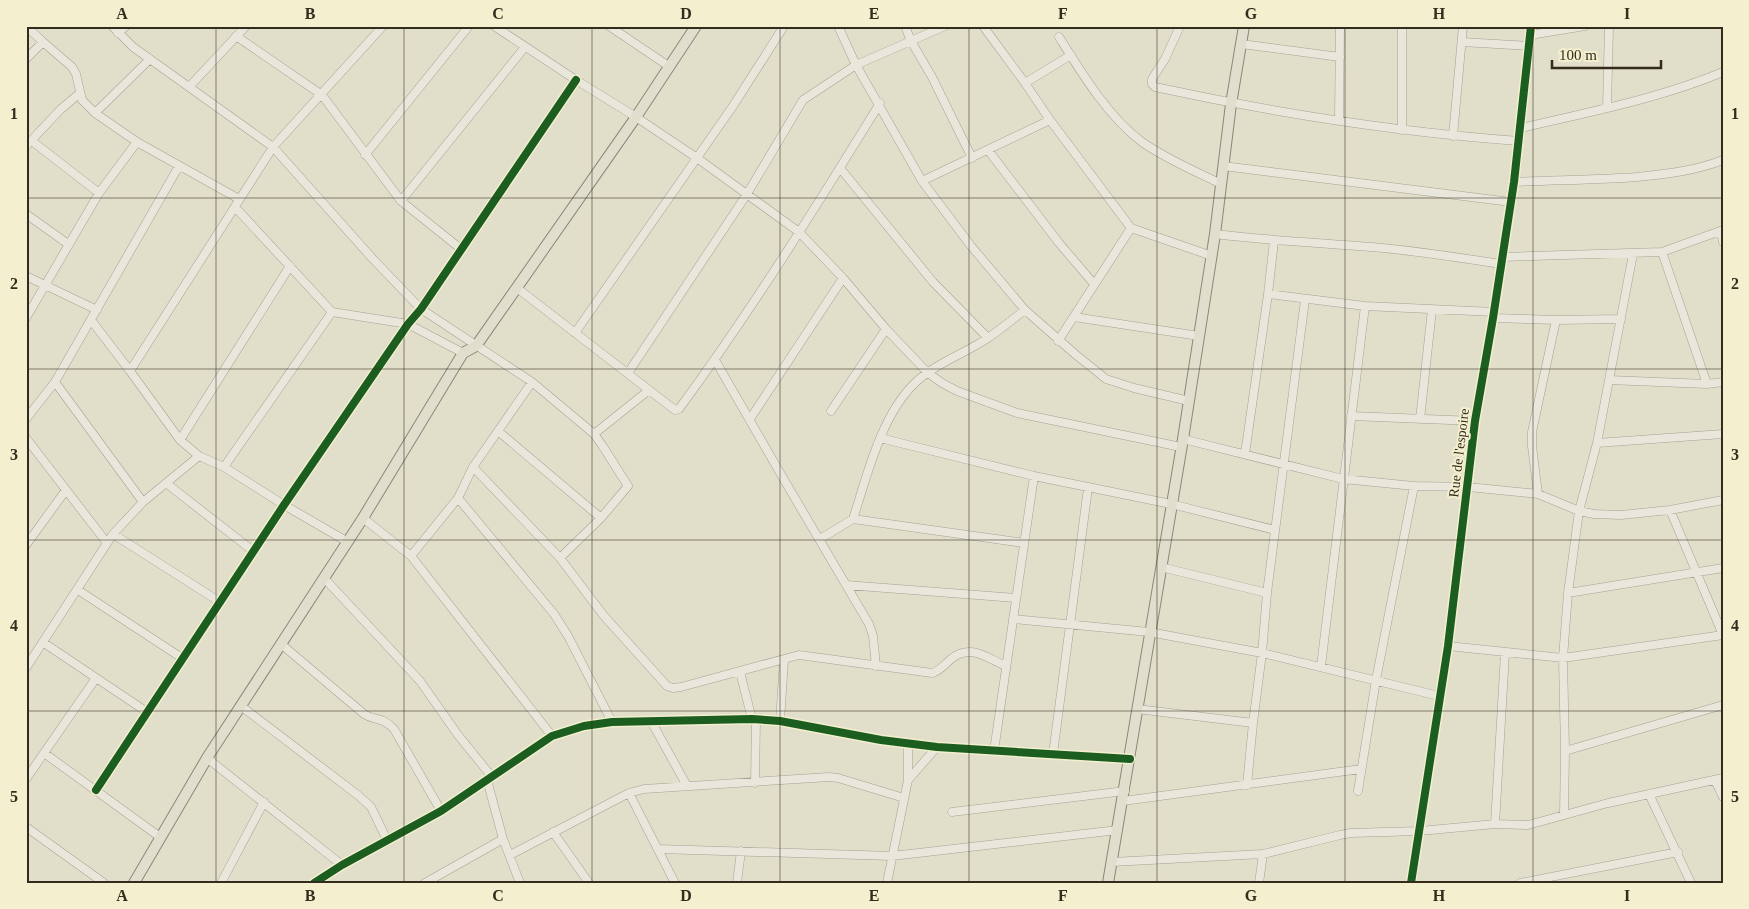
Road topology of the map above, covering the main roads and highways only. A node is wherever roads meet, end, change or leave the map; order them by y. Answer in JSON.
{"nodes":[{"id":1,"x":696,"y":26,"type":"edge"},
{"id":2,"x":1244,"y":26,"type":"edge"},
{"id":3,"x":134,"y":883,"type":"edge"},
{"id":4,"x":1108,"y":883,"type":"edge"}],
"edges":[{"from":1,"to":3,"type":"main road"},
{"from":2,"to":4,"type":"main road"}]}
